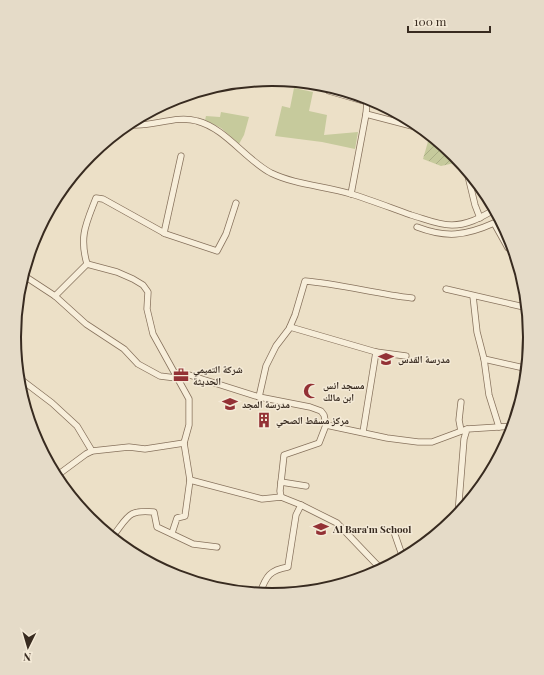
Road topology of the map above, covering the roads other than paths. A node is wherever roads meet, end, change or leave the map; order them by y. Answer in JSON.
{"nodes":[{"id":1,"x":367,"y":106,"type":"edge"},
{"id":2,"x":366,"y":114,"type":"junction"},
{"id":3,"x":403,"y":124,"type":"edge"},
{"id":4,"x":138,"y":126,"type":"edge"},
{"id":5,"x":181,"y":156,"type":"dead end"},
{"id":6,"x":470,"y":183,"type":"edge"},
{"id":7,"x":351,"y":194,"type":"junction"},
{"id":8,"x":236,"y":203,"type":"dead end"},
{"id":9,"x":489,"y":213,"type":"edge"},
{"id":10,"x":480,"y":218,"type":"junction"},
{"id":11,"x":416,"y":227,"type":"dead end"},
{"id":12,"x":164,"y":233,"type":"junction"},
{"id":13,"x":504,"y":240,"type":"edge"},
{"id":14,"x":87,"y":264,"type":"junction"},
{"id":15,"x":29,"y":279,"type":"edge"},
{"id":16,"x":446,"y":289,"type":"dead end"},
{"id":17,"x":55,"y":296,"type":"junction"},
{"id":18,"x":473,"y":296,"type":"junction"},
{"id":19,"x":412,"y":298,"type":"dead end"},
{"id":20,"x":521,"y":307,"type":"edge"},
{"id":21,"x":290,"y":327,"type":"junction"},
{"id":22,"x":376,"y":352,"type":"junction"},
{"id":23,"x":406,"y":356,"type":"dead end"},
{"id":24,"x":484,"y":359,"type":"junction"},
{"id":25,"x":521,"y":367,"type":"edge"},
{"id":26,"x":176,"y":378,"type":"junction"},
{"id":27,"x":25,"y":383,"type":"edge"},
{"id":28,"x":259,"y":397,"type":"junction"},
{"id":29,"x":461,"y":402,"type":"dead end"},
{"id":30,"x":326,"y":424,"type":"junction"},
{"id":31,"x":507,"y":426,"type":"edge"},
{"id":32,"x":499,"y":427,"type":"junction"},
{"id":33,"x":464,"y":430,"type":"junction"},
{"id":34,"x":364,"y":432,"type":"junction"},
{"id":35,"x":184,"y":443,"type":"junction"},
{"id":36,"x":92,"y":451,"type":"junction"},
{"id":37,"x":61,"y":473,"type":"edge"},
{"id":38,"x":190,"y":480,"type":"junction"},
{"id":39,"x":281,"y":482,"type":"junction"},
{"id":40,"x":306,"y":486,"type":"dead end"},
{"id":41,"x":281,"y":497,"type":"junction"},
{"id":42,"x":302,"y":505,"type":"junction"},
{"id":43,"x":459,"y":505,"type":"edge"},
{"id":44,"x":394,"y":532,"type":"dead end"},
{"id":45,"x":115,"y":533,"type":"edge"},
{"id":46,"x":172,"y":534,"type":"junction"},
{"id":47,"x":217,"y":547,"type":"dead end"},
{"id":48,"x":401,"y":552,"type":"edge"},
{"id":49,"x":377,"y":565,"type":"edge"},
{"id":50,"x":262,"y":588,"type":"edge"}],
"edges":[{"from":1,"to":2,"type":"street"},
{"from":2,"to":3,"type":"street"},
{"from":2,"to":7,"type":"street"},
{"from":4,"to":7,"type":"street"},
{"from":5,"to":12,"type":"street"},
{"from":6,"to":10,"type":"street"},
{"from":7,"to":10,"type":"street"},
{"from":8,"to":12,"type":"street"},
{"from":9,"to":10,"type":"street"},
{"from":11,"to":13,"type":"street"},
{"from":12,"to":14,"type":"street"},
{"from":14,"to":17,"type":"street"},
{"from":14,"to":26,"type":"street"},
{"from":15,"to":17,"type":"street"},
{"from":16,"to":18,"type":"street"},
{"from":17,"to":26,"type":"street"},
{"from":18,"to":20,"type":"street"},
{"from":18,"to":24,"type":"street"},
{"from":19,"to":21,"type":"street"},
{"from":21,"to":22,"type":"street"},
{"from":21,"to":28,"type":"street"},
{"from":22,"to":23,"type":"street"},
{"from":22,"to":34,"type":"street"},
{"from":24,"to":25,"type":"street"},
{"from":24,"to":32,"type":"street"},
{"from":26,"to":28,"type":"street"},
{"from":26,"to":35,"type":"street"},
{"from":27,"to":36,"type":"street"},
{"from":28,"to":30,"type":"street"},
{"from":29,"to":33,"type":"street"},
{"from":30,"to":34,"type":"street"},
{"from":30,"to":39,"type":"street"},
{"from":31,"to":32,"type":"street"},
{"from":32,"to":33,"type":"street"},
{"from":33,"to":34,"type":"street"},
{"from":33,"to":43,"type":"street"},
{"from":35,"to":36,"type":"street"},
{"from":35,"to":38,"type":"street"},
{"from":36,"to":37,"type":"street"},
{"from":38,"to":41,"type":"street"},
{"from":38,"to":46,"type":"street"},
{"from":39,"to":40,"type":"street"},
{"from":39,"to":41,"type":"street"},
{"from":41,"to":42,"type":"street"},
{"from":42,"to":49,"type":"street"},
{"from":42,"to":50,"type":"street"},
{"from":44,"to":48,"type":"street"},
{"from":45,"to":46,"type":"street"},
{"from":46,"to":47,"type":"street"}]}
